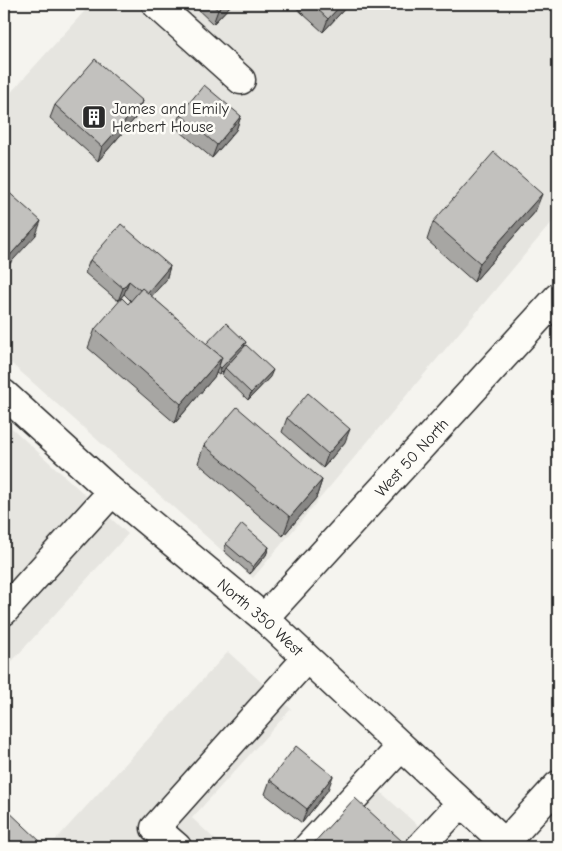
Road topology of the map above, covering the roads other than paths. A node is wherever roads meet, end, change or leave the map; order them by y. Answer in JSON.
{"nodes":[{"id":1,"x":156,"y":4,"type":"edge"},
{"id":2,"x":240,"y":80,"type":"dead end"},
{"id":3,"x":558,"y":297,"type":"edge"},
{"id":4,"x":4,"y":394,"type":"edge"},
{"id":5,"x":112,"y":492,"type":"junction"},
{"id":6,"x":4,"y":611,"type":"edge"},
{"id":7,"x":264,"y":618,"type":"junction"},
{"id":8,"x":306,"y":659,"type":"junction"},
{"id":9,"x":401,"y":747,"type":"junction"},
{"id":10,"x":558,"y":785,"type":"edge"},
{"id":11,"x":461,"y":803,"type":"junction"},
{"id":12,"x":507,"y":845,"type":"edge"},
{"id":13,"x":177,"y":847,"type":"edge"},
{"id":14,"x":308,"y":847,"type":"edge"},
{"id":15,"x":420,"y":847,"type":"edge"}],
"edges":[{"from":1,"to":2,"type":"street"},
{"from":3,"to":7,"type":"street","name":"West 50 North"},
{"from":4,"to":5,"type":"street","name":"North 350 West"},
{"from":5,"to":6,"type":"street"},
{"from":5,"to":7,"type":"street","name":"North 350 West"},
{"from":7,"to":8,"type":"street","name":"North 350 West"},
{"from":8,"to":9,"type":"street","name":"North 350 West"},
{"from":8,"to":13,"type":"street"},
{"from":9,"to":11,"type":"street","name":"North 350 West"},
{"from":9,"to":14,"type":"street"},
{"from":10,"to":12,"type":"street"},
{"from":11,"to":12,"type":"street","name":"North 350 West"},
{"from":11,"to":15,"type":"street"}]}
